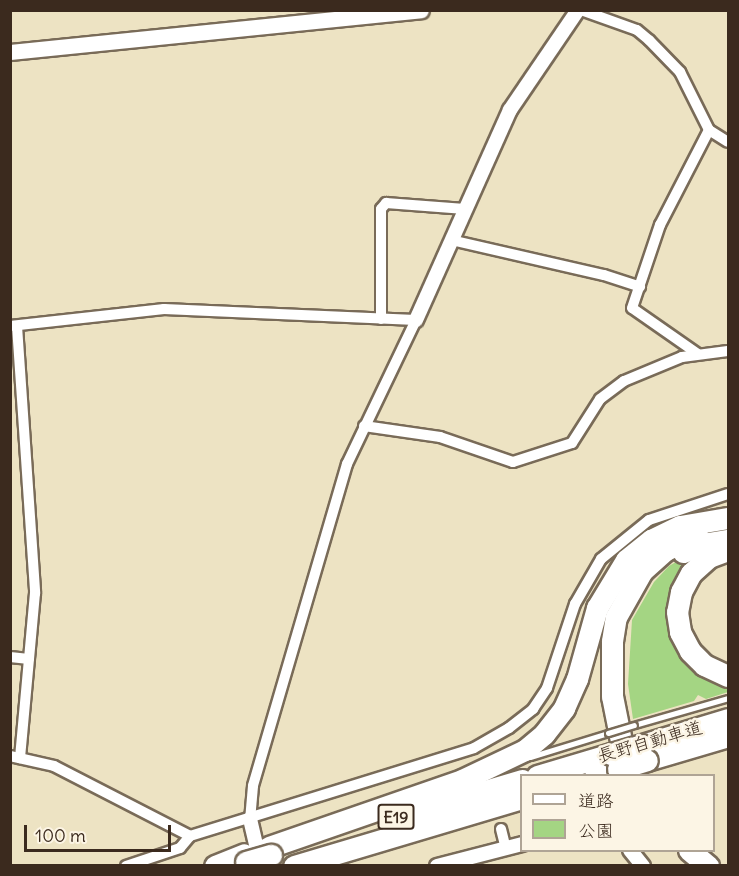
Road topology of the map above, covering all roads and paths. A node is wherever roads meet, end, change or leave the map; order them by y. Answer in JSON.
{"nodes":[{"id":1,"x":421,"y":10,"type":"edge"},
{"id":2,"x":579,"y":10,"type":"edge"},
{"id":3,"x":10,"y":52,"type":"edge"},
{"id":4,"x":709,"y":130,"type":"junction"},
{"id":5,"x":729,"y":142,"type":"edge"},
{"id":6,"x":465,"y":208,"type":"junction"},
{"id":7,"x":451,"y":240,"type":"junction"},
{"id":8,"x":640,"y":287,"type":"junction"},
{"id":9,"x":381,"y":319,"type":"junction"},
{"id":10,"x":416,"y":320,"type":"junction"},
{"id":11,"x":14,"y":326,"type":"edge"},
{"id":12,"x":729,"y":351,"type":"edge"},
{"id":13,"x":698,"y":354,"type":"junction"},
{"id":14,"x":364,"y":426,"type":"junction"},
{"id":15,"x":729,"y":494,"type":"edge"},
{"id":16,"x":729,"y":518,"type":"edge"},
{"id":17,"x":729,"y":523,"type":"edge"},
{"id":18,"x":729,"y":540,"type":"edge"},
{"id":19,"x":729,"y":550,"type":"edge"},
{"id":20,"x":10,"y":657,"type":"edge"},
{"id":21,"x":29,"y":658,"type":"junction"},
{"id":22,"x":729,"y":676,"type":"edge"},
{"id":23,"x":729,"y":698,"type":"edge"},
{"id":24,"x":729,"y":719,"type":"edge"},
{"id":25,"x":729,"y":736,"type":"edge"},
{"id":26,"x":729,"y":747,"type":"edge"},
{"id":27,"x":474,"y":748,"type":"junction"},
{"id":28,"x":15,"y":757,"type":"edge"},
{"id":29,"x":631,"y":758,"type":"edge"},
{"id":30,"x":510,"y":759,"type":"junction"},
{"id":31,"x":480,"y":762,"type":"dead end"},
{"id":32,"x":547,"y":774,"type":"edge"},
{"id":33,"x":599,"y":774,"type":"edge"},
{"id":34,"x":520,"y":781,"type":"edge"},
{"id":35,"x":520,"y":798,"type":"edge"},
{"id":36,"x":250,"y":819,"type":"junction"},
{"id":37,"x":501,"y":829,"type":"dead end"},
{"id":38,"x":190,"y":836,"type":"junction"},
{"id":39,"x":520,"y":845,"type":"edge"},
{"id":40,"x":506,"y":849,"type":"junction"},
{"id":41,"x":632,"y":852,"type":"edge"},
{"id":42,"x":676,"y":852,"type":"edge"},
{"id":43,"x":690,"y":852,"type":"edge"},
{"id":44,"x":254,"y":858,"type":"edge"},
{"id":45,"x":126,"y":866,"type":"edge"},
{"id":46,"x":215,"y":866,"type":"edge"},
{"id":47,"x":294,"y":866,"type":"edge"},
{"id":48,"x":436,"y":866,"type":"edge"},
{"id":49,"x":643,"y":866,"type":"edge"},
{"id":50,"x":690,"y":866,"type":"edge"},
{"id":51,"x":708,"y":866,"type":"edge"}],
"edges":[{"from":1,"to":3,"type":"main road"},
{"from":2,"to":4,"type":"street"},
{"from":2,"to":6,"type":"street"},
{"from":4,"to":5,"type":"street"},
{"from":4,"to":8,"type":"street"},
{"from":6,"to":7,"type":"street"},
{"from":6,"to":9,"type":"street"},
{"from":7,"to":8,"type":"street"},
{"from":7,"to":10,"type":"street"},
{"from":8,"to":13,"type":"street"},
{"from":9,"to":10,"type":"street"},
{"from":9,"to":11,"type":"street"},
{"from":10,"to":14,"type":"street"},
{"from":11,"to":21,"type":"street"},
{"from":12,"to":13,"type":"street"},
{"from":13,"to":14,"type":"street"},
{"from":14,"to":36,"type":"street"},
{"from":15,"to":27,"type":"street"},
{"from":16,"to":30,"type":"highway"},
{"from":17,"to":29,"type":"highway"},
{"from":18,"to":29,"type":"highway"},
{"from":19,"to":22,"type":"highway"},
{"from":20,"to":21,"type":"street"},
{"from":21,"to":28,"type":"street"},
{"from":23,"to":29,"type":"lane"},
{"from":24,"to":29,"type":"highway","name":"長野自動車道"},
{"from":25,"to":29,"type":"highway","name":"長野自動車道"},
{"from":26,"to":29,"type":"highway"},
{"from":27,"to":31,"type":"street"},
{"from":27,"to":36,"type":"street"},
{"from":28,"to":38,"type":"street"},
{"from":29,"to":30,"type":"lane"},
{"from":29,"to":32,"type":"highway","name":"長野自動車道"},
{"from":29,"to":33,"type":"highway","name":"長野自動車道"},
{"from":30,"to":44,"type":"highway"},
{"from":34,"to":44,"type":"highway","number":"E19"},
{"from":35,"to":47,"type":"highway","number":"E19"},
{"from":36,"to":38,"type":"street"},
{"from":36,"to":44,"type":"street"},
{"from":37,"to":40,"type":"street"},
{"from":38,"to":45,"type":"street"},
{"from":39,"to":40,"type":"street"},
{"from":40,"to":48,"type":"street"},
{"from":41,"to":49,"type":"street"},
{"from":42,"to":50,"type":"highway"},
{"from":43,"to":51,"type":"highway"},
{"from":44,"to":46,"type":"highway"}]}
